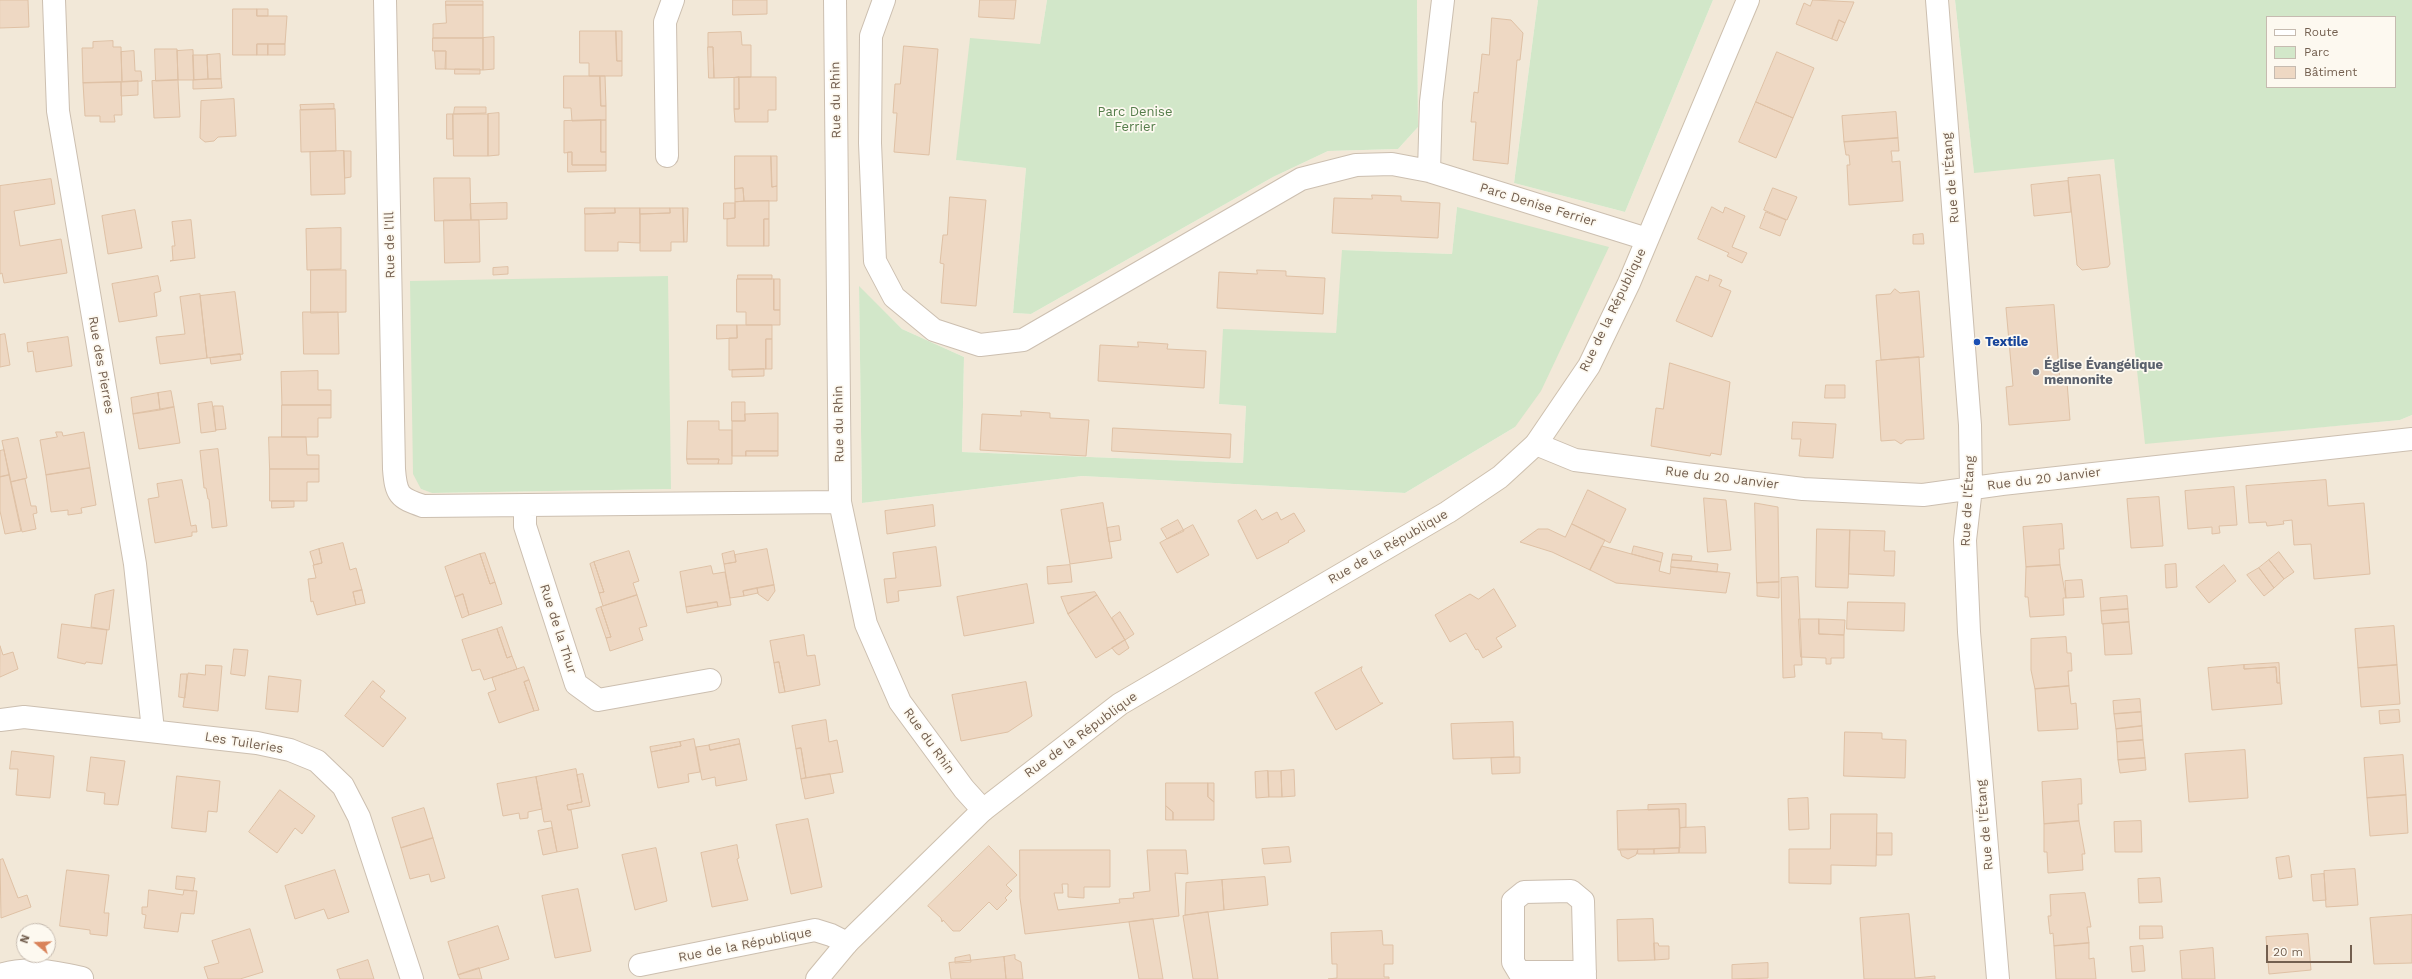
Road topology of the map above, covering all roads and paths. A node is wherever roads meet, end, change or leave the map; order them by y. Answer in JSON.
{"nodes":[{"id":1,"x":54,"y":0,"type":"edge"},
{"id":2,"x":385,"y":0,"type":"edge"},
{"id":3,"x":673,"y":0,"type":"edge"},
{"id":4,"x":835,"y":0,"type":"edge"},
{"id":5,"x":884,"y":0,"type":"edge"},
{"id":6,"x":1443,"y":0,"type":"edge"},
{"id":7,"x":1748,"y":0,"type":"edge"},
{"id":8,"x":1937,"y":0,"type":"edge"},
{"id":9,"x":667,"y":156,"type":"dead end"},
{"id":10,"x":1429,"y":171,"type":"junction"},
{"id":11,"x":1647,"y":239,"type":"junction"},
{"id":12,"x":2412,"y":439,"type":"edge"},
{"id":13,"x":1536,"y":444,"type":"junction"},
{"id":14,"x":1971,"y":488,"type":"junction"},
{"id":15,"x":840,"y":502,"type":"junction"},
{"id":16,"x":525,"y":506,"type":"junction"},
{"id":17,"x":710,"y":680,"type":"dead end"},
{"id":18,"x":0,"y":720,"type":"edge"},
{"id":19,"x":153,"y":730,"type":"junction"},
{"id":20,"x":983,"y":810,"type":"junction"},
{"id":21,"x":847,"y":943,"type":"junction"},
{"id":22,"x":640,"y":965,"type":"dead end"},
{"id":23,"x":0,"y":975,"type":"edge"},
{"id":24,"x":1585,"y":976,"type":"edge"},
{"id":25,"x":84,"y":979,"type":"edge"},
{"id":26,"x":412,"y":979,"type":"edge"},
{"id":27,"x":817,"y":979,"type":"edge"},
{"id":28,"x":1998,"y":979,"type":"edge"}],
"edges":[{"from":1,"to":19,"type":"street","name":"Rue des Pierres"},
{"from":2,"to":16,"type":"street","name":"Rue de l'Ill"},
{"from":3,"to":9,"type":"street"},
{"from":4,"to":15,"type":"street","name":"Rue du Rhin"},
{"from":5,"to":10,"type":"street","name":"Parc Denise Ferrier"},
{"from":6,"to":10,"type":"street"},
{"from":7,"to":11,"type":"street","name":"Rue de la République"},
{"from":8,"to":14,"type":"street","name":"Rue de l'Étang"},
{"from":10,"to":11,"type":"street","name":"Parc Denise Ferrier"},
{"from":11,"to":13,"type":"street","name":"Rue de la République"},
{"from":12,"to":14,"type":"street","name":"Rue du 20 Janvier"},
{"from":13,"to":14,"type":"street","name":"Rue du 20 Janvier"},
{"from":13,"to":20,"type":"street","name":"Rue de la République"},
{"from":14,"to":28,"type":"street","name":"Rue de l'Étang"},
{"from":15,"to":16,"type":"street"},
{"from":15,"to":20,"type":"street","name":"Rue du Rhin"},
{"from":16,"to":17,"type":"street","name":"Rue de la Thur"},
{"from":18,"to":19,"type":"street","name":"Les Tuileries"},
{"from":19,"to":26,"type":"street","name":"Les Tuileries"},
{"from":20,"to":21,"type":"street","name":"Rue de la République"},
{"from":21,"to":22,"type":"street","name":"Rue de la République"},
{"from":21,"to":27,"type":"street","name":"Rue de la République"},
{"from":23,"to":25,"type":"street"},
{"from":24,"to":24,"type":"street"}]}
